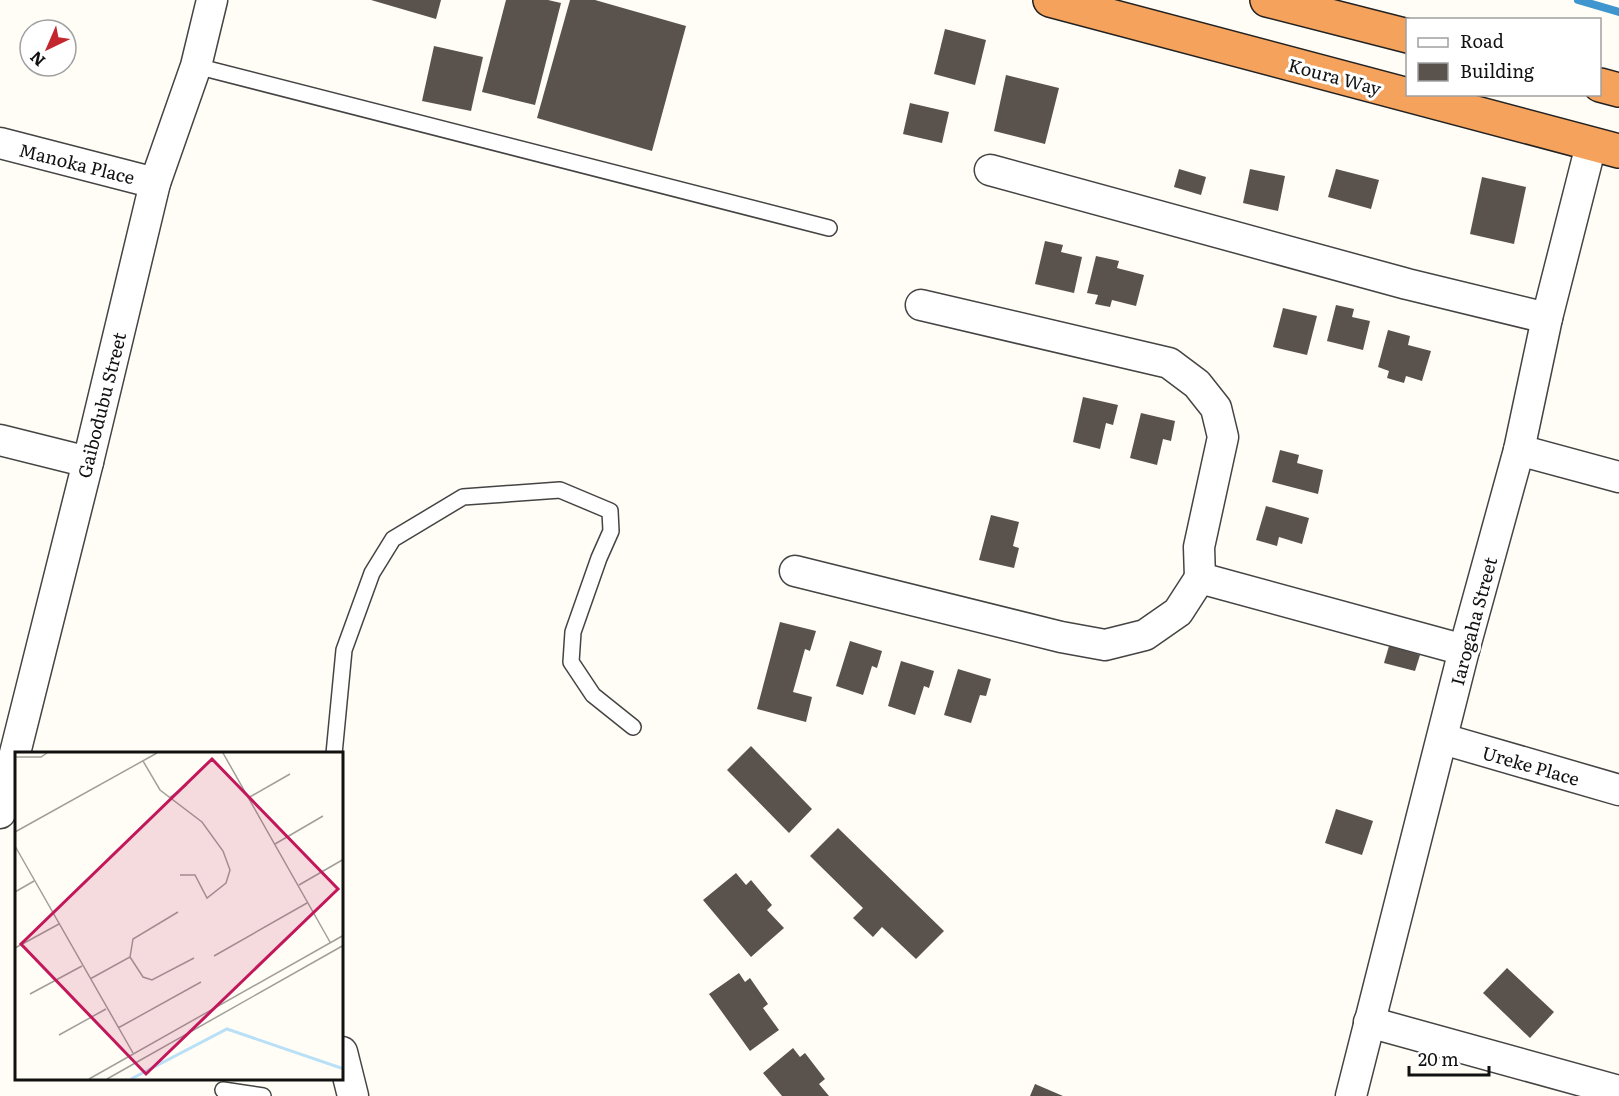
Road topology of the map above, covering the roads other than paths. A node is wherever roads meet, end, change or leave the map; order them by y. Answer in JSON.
{"nodes":[{"id":1,"x":212,"y":0,"type":"edge"},
{"id":2,"x":1050,"y":0,"type":"edge"},
{"id":3,"x":1267,"y":0,"type":"edge"},
{"id":4,"x":1406,"y":36,"type":"edge"},
{"id":5,"x":196,"y":66,"type":"junction"},
{"id":6,"x":1601,"y":86,"type":"edge"},
{"id":7,"x":1619,"y":90,"type":"edge"},
{"id":8,"x":1406,"y":95,"type":"edge"},
{"id":9,"x":1410,"y":96,"type":"edge"},
{"id":10,"x":0,"y":143,"type":"edge"},
{"id":11,"x":1605,"y":148,"type":"edge"},
{"id":12,"x":990,"y":170,"type":"dead end"},
{"id":13,"x":155,"y":183,"type":"junction"},
{"id":14,"x":829,"y":228,"type":"dead end"},
{"id":15,"x":921,"y":305,"type":"dead end"},
{"id":16,"x":1547,"y":318,"type":"junction"},
{"id":17,"x":0,"y":440,"type":"edge"},
{"id":18,"x":1519,"y":450,"type":"junction"},
{"id":19,"x":88,"y":462,"type":"junction"},
{"id":20,"x":1619,"y":477,"type":"edge"},
{"id":21,"x":795,"y":571,"type":"dead end"},
{"id":22,"x":1200,"y":578,"type":"junction"},
{"id":23,"x":1464,"y":650,"type":"junction"},
{"id":24,"x":633,"y":727,"type":"dead end"},
{"id":25,"x":1443,"y":739,"type":"junction"},
{"id":26,"x":334,"y":752,"type":"edge"},
{"id":27,"x":5,"y":776,"type":"edge"},
{"id":28,"x":1619,"y":790,"type":"edge"},
{"id":29,"x":0,"y":813,"type":"edge"},
{"id":30,"x":1370,"y":1022,"type":"junction"},
{"id":31,"x":344,"y":1060,"type":"edge"},
{"id":32,"x":223,"y":1090,"type":"dead end"},
{"id":33,"x":1619,"y":1091,"type":"edge"},
{"id":34,"x":263,"y":1096,"type":"edge"},
{"id":35,"x":353,"y":1096,"type":"edge"},
{"id":36,"x":1351,"y":1096,"type":"edge"}],
"edges":[{"from":1,"to":5,"type":"street","name":"Gaibodubu Street"},
{"from":2,"to":8,"type":"highway","name":"Koura Way"},
{"from":3,"to":4,"type":"highway"},
{"from":5,"to":13,"type":"street","name":"Gaibodubu Street"},
{"from":5,"to":14,"type":"lane"},
{"from":6,"to":7,"type":"highway"},
{"from":9,"to":11,"type":"highway","name":"Koura Way"},
{"from":10,"to":13,"type":"street","name":"Manoka Place"},
{"from":11,"to":16,"type":"street","name":"Iarogaha Street"},
{"from":12,"to":16,"type":"street"},
{"from":13,"to":19,"type":"street","name":"Gaibodubu Street"},
{"from":15,"to":22,"type":"street"},
{"from":16,"to":18,"type":"street","name":"Iarogaha Street"},
{"from":17,"to":19,"type":"street"},
{"from":18,"to":20,"type":"street"},
{"from":18,"to":23,"type":"street","name":"Iarogaha Street"},
{"from":19,"to":27,"type":"street","name":"Gaibodubu Street"},
{"from":21,"to":22,"type":"street"},
{"from":22,"to":23,"type":"street"},
{"from":23,"to":25,"type":"street","name":"Iarogaha Street"},
{"from":24,"to":26,"type":"lane"},
{"from":25,"to":28,"type":"street","name":"Ureke Place"},
{"from":25,"to":30,"type":"street","name":"Iarogaha Street"},
{"from":27,"to":29,"type":"street","name":"Gaibodubu Street"},
{"from":30,"to":33,"type":"street"},
{"from":30,"to":36,"type":"street","name":"Iarogaha Street"},
{"from":31,"to":35,"type":"street"},
{"from":32,"to":34,"type":"lane"}]}
